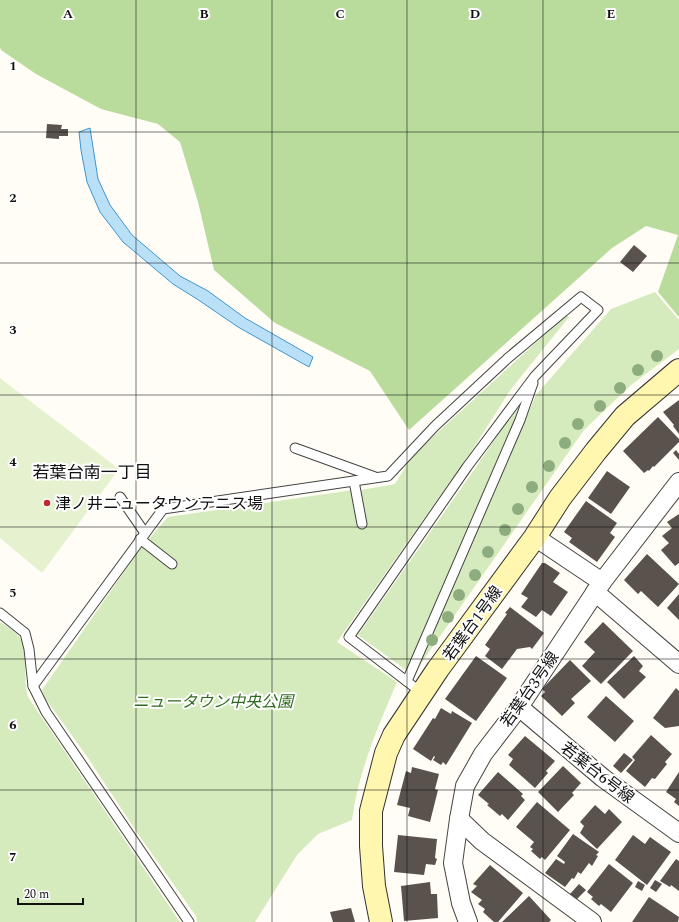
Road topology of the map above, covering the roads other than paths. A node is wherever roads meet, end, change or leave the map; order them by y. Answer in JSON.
{"nodes":[{"id":1,"x":679,"y":370,"type":"edge"},
{"id":2,"x":535,"y":376,"type":"junction"},
{"id":3,"x":295,"y":448,"type":"dead end"},
{"id":4,"x":377,"y":478,"type":"junction"},
{"id":5,"x":354,"y":481,"type":"junction"},
{"id":6,"x":679,"y":482,"type":"edge"},
{"id":7,"x":120,"y":498,"type":"dead end"},
{"id":8,"x":362,"y":524,"type":"dead end"},
{"id":9,"x":143,"y":536,"type":"junction"},
{"id":10,"x":535,"y":537,"type":"junction"},
{"id":11,"x":172,"y":564,"type":"dead end"},
{"id":12,"x":599,"y":587,"type":"junction"},
{"id":13,"x":0,"y":613,"type":"edge"},
{"id":14,"x":679,"y":664,"type":"edge"},
{"id":15,"x":33,"y":686,"type":"junction"},
{"id":16,"x":414,"y":687,"type":"junction"},
{"id":17,"x":519,"y":707,"type":"junction"},
{"id":18,"x":459,"y":819,"type":"junction"},
{"id":19,"x":679,"y":833,"type":"edge"},
{"id":20,"x":189,"y":922,"type":"edge"},
{"id":21,"x":381,"y":922,"type":"edge"},
{"id":22,"x":468,"y":922,"type":"edge"},
{"id":23,"x":592,"y":922,"type":"edge"}],
"edges":[{"from":1,"to":10,"type":"street","name":"若葉台1号線"},
{"from":2,"to":4,"type":"lane"},
{"from":2,"to":16,"type":"lane"},
{"from":2,"to":16,"type":"lane"},
{"from":3,"to":4,"type":"lane"},
{"from":4,"to":5,"type":"lane"},
{"from":5,"to":8,"type":"lane"},
{"from":5,"to":9,"type":"lane"},
{"from":6,"to":12,"type":"street","name":"若葉台3号線"},
{"from":7,"to":9,"type":"lane"},
{"from":9,"to":11,"type":"lane"},
{"from":9,"to":15,"type":"lane"},
{"from":10,"to":12,"type":"street"},
{"from":10,"to":16,"type":"street","name":"若葉台1号線"},
{"from":12,"to":14,"type":"street"},
{"from":12,"to":17,"type":"street","name":"若葉台3号線"},
{"from":13,"to":15,"type":"lane"},
{"from":15,"to":20,"type":"lane"},
{"from":16,"to":21,"type":"street","name":"若葉台1号線"},
{"from":17,"to":18,"type":"street","name":"若葉台3号線"},
{"from":17,"to":19,"type":"street","name":"若葉台6号線"},
{"from":18,"to":22,"type":"street","name":"若葉台3号線"},
{"from":18,"to":23,"type":"street"}]}
